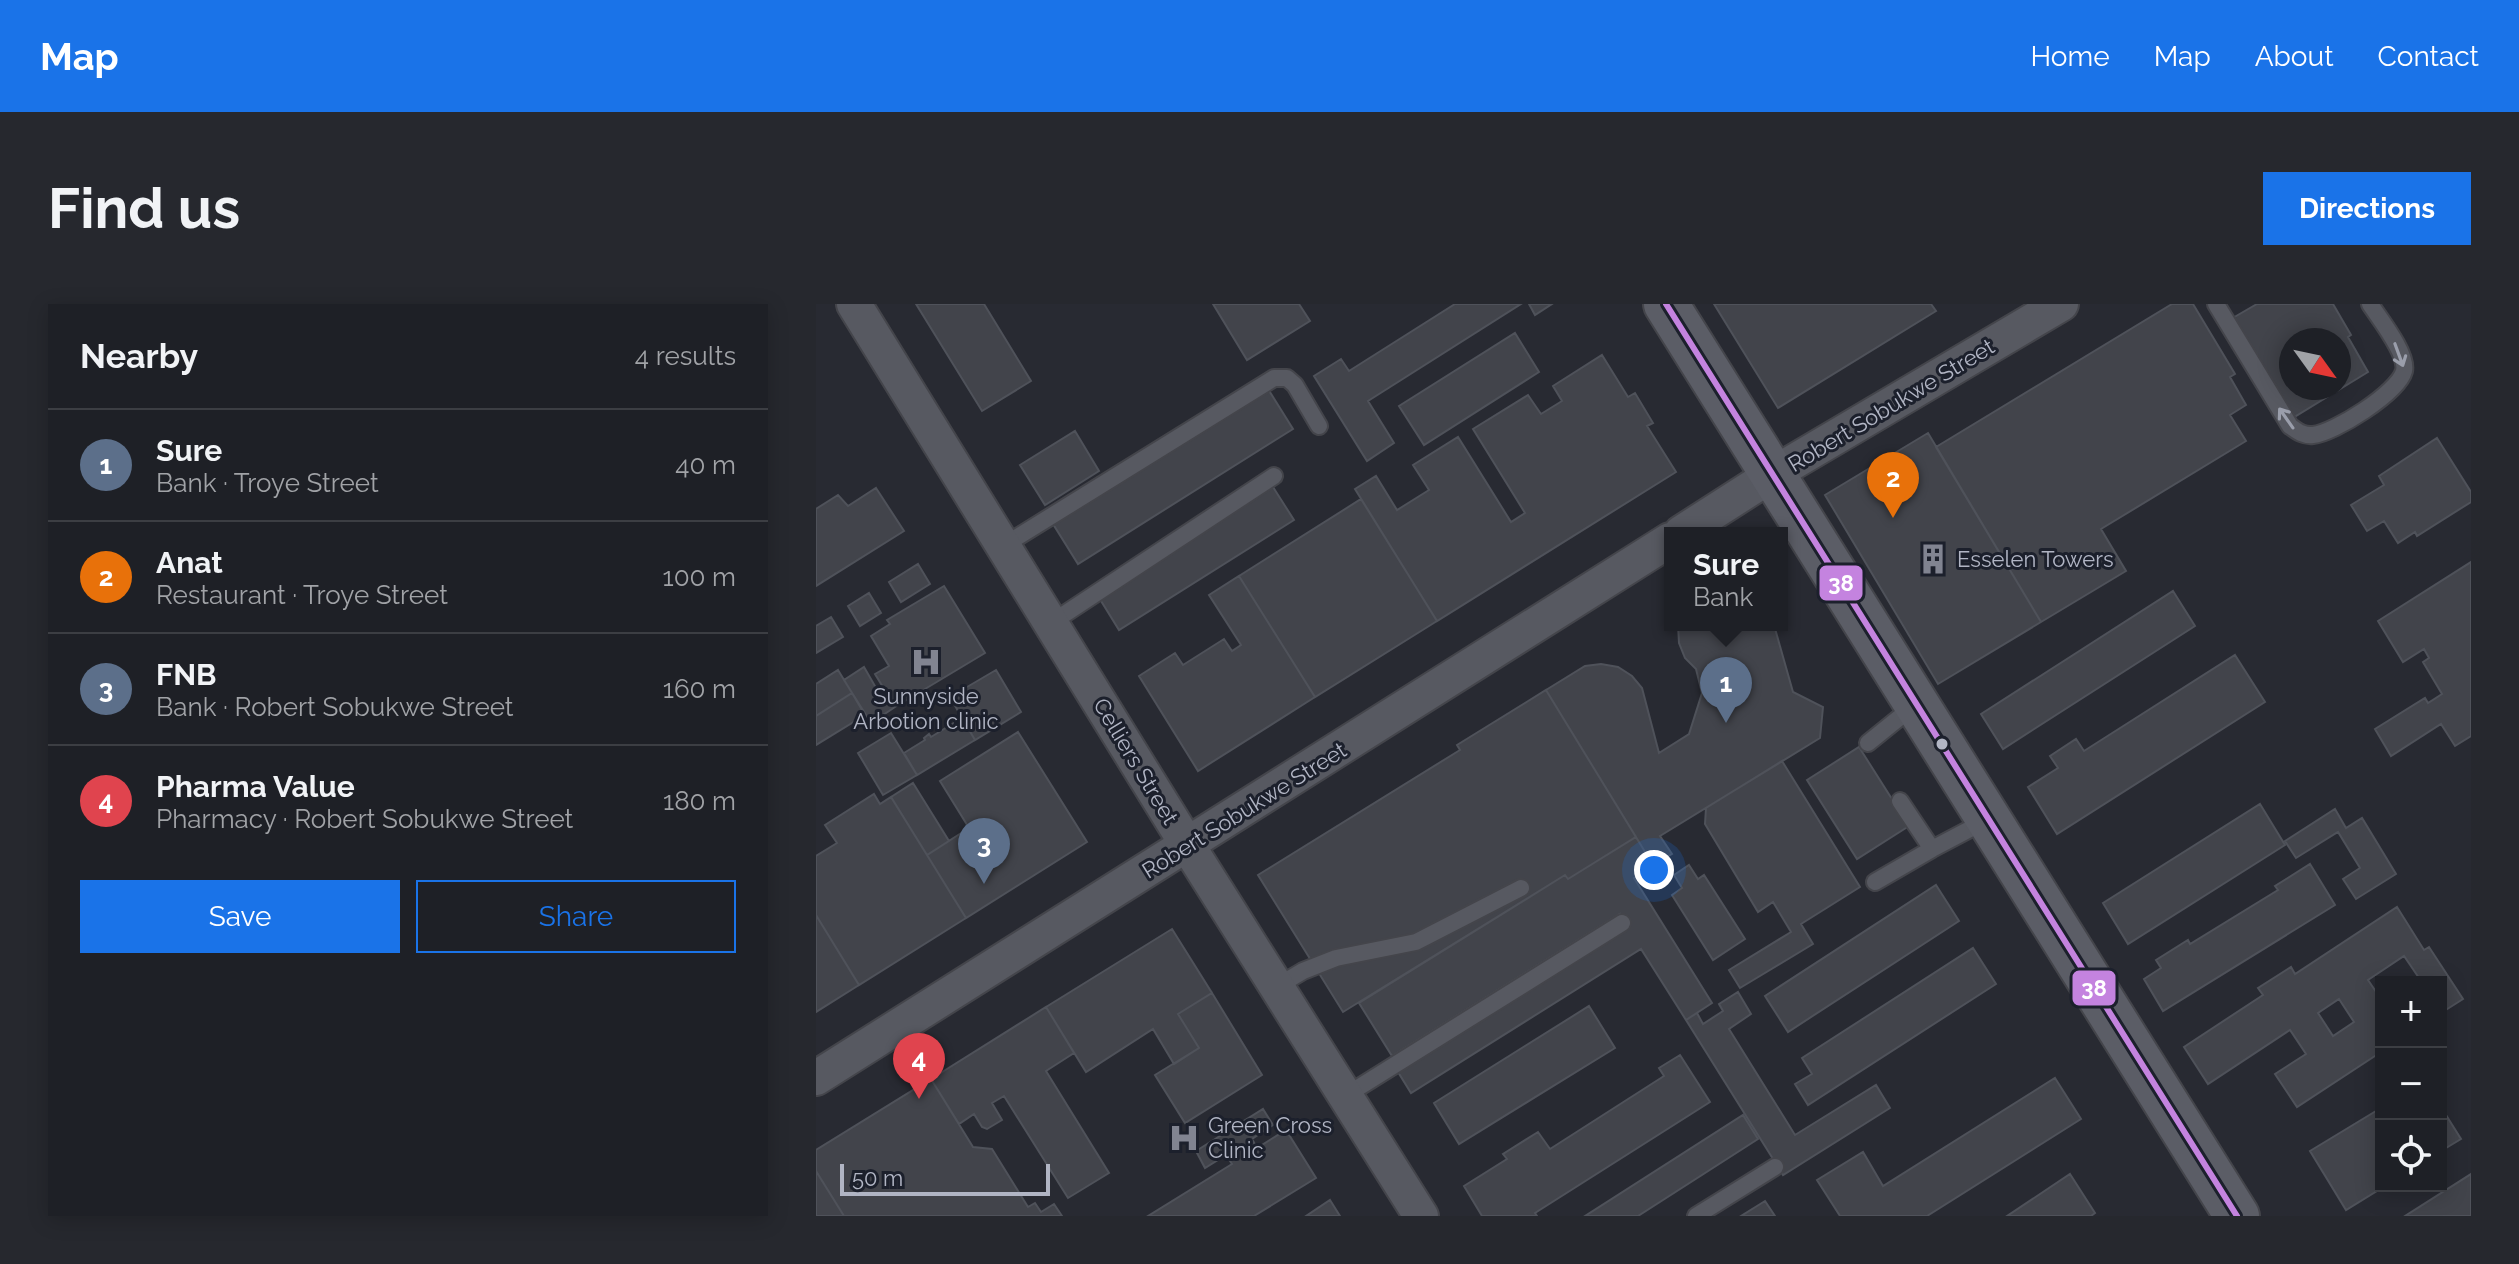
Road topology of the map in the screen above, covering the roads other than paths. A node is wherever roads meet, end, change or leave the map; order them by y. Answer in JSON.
{"nodes":[{"id":1,"x":854,"y":304,"type":"edge"},
{"id":2,"x":1666,"y":304,"type":"edge"},
{"id":3,"x":2061,"y":304,"type":"edge"},
{"id":4,"x":2216,"y":304,"type":"edge"},
{"id":5,"x":2370,"y":304,"type":"edge"},
{"id":6,"x":1319,"y":426,"type":"dead end"},
{"id":7,"x":1773,"y":474,"type":"junction"},
{"id":8,"x":1274,"y":476,"type":"dead end"},
{"id":9,"x":1690,"y":527,"type":"edge"},
{"id":10,"x":1664,"y":544,"type":"edge"},
{"id":11,"x":1003,"y":546,"type":"junction"},
{"id":12,"x":1051,"y":623,"type":"junction"},
{"id":13,"x":1917,"y":704,"type":"junction"},
{"id":14,"x":1868,"y":743,"type":"dead end"},
{"id":15,"x":1900,"y":801,"type":"dead end"},
{"id":16,"x":1988,"y":819,"type":"junction"},
{"id":17,"x":1188,"y":846,"type":"junction"},
{"id":18,"x":1932,"y":849,"type":"junction"},
{"id":19,"x":1875,"y":882,"type":"dead end"},
{"id":20,"x":1521,"y":888,"type":"dead end"},
{"id":21,"x":1622,"y":923,"type":"dead end"},
{"id":22,"x":1276,"y":987,"type":"junction"},
{"id":23,"x":816,"y":1078,"type":"edge"},
{"id":24,"x":1345,"y":1096,"type":"junction"},
{"id":25,"x":1775,"y":1167,"type":"dead end"},
{"id":26,"x":1421,"y":1216,"type":"edge"},
{"id":27,"x":1696,"y":1216,"type":"edge"},
{"id":28,"x":2237,"y":1216,"type":"edge"}],
"edges":[{"from":1,"to":11,"type":"street","name":"Celliers Street"},
{"from":2,"to":7,"type":"main road"},
{"from":3,"to":7,"type":"street","name":"Robert Sobukwe Street"},
{"from":5,"to":4,"type":"lane","one_way":true},
{"from":6,"to":11,"type":"lane"},
{"from":7,"to":9,"type":"street","name":"Robert Sobukwe Street"},
{"from":7,"to":13,"type":"main road"},
{"from":8,"to":12,"type":"lane"},
{"from":10,"to":17,"type":"street","name":"Robert Sobukwe Street"},
{"from":11,"to":12,"type":"street","name":"Celliers Street"},
{"from":12,"to":17,"type":"street","name":"Celliers Street"},
{"from":13,"to":14,"type":"lane"},
{"from":13,"to":16,"type":"main road"},
{"from":15,"to":18,"type":"lane"},
{"from":16,"to":18,"type":"lane"},
{"from":16,"to":28,"type":"main road"},
{"from":17,"to":22,"type":"street","name":"Celliers Street"},
{"from":17,"to":23,"type":"street","name":"Robert Sobukwe Street"},
{"from":18,"to":19,"type":"lane"},
{"from":20,"to":22,"type":"lane"},
{"from":21,"to":24,"type":"lane"},
{"from":22,"to":24,"type":"street","name":"Celliers Street"},
{"from":24,"to":26,"type":"street","name":"Celliers Street"},
{"from":25,"to":27,"type":"lane"}]}
